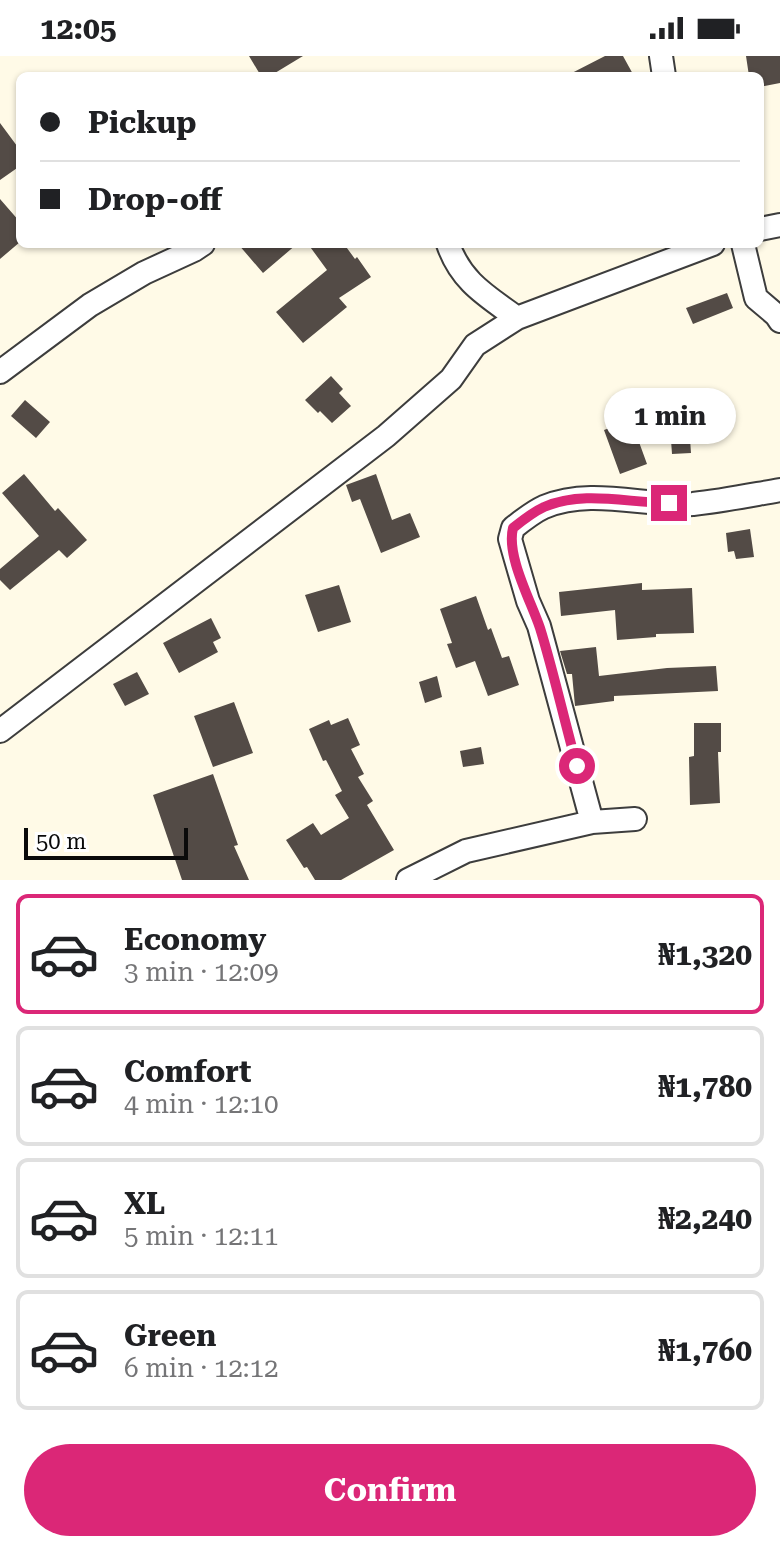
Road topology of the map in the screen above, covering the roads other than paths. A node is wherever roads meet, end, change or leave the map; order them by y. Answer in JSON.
{"nodes":[{"id":1,"x":197,"y":248,"type":"edge"},
{"id":2,"x":450,"y":248,"type":"edge"},
{"id":3,"x":702,"y":248,"type":"edge"},
{"id":4,"x":744,"y":248,"type":"edge"},
{"id":5,"x":517,"y":318,"type":"junction"},
{"id":6,"x":780,"y":321,"type":"edge"},
{"id":7,"x":0,"y":372,"type":"edge"},
{"id":8,"x":780,"y":492,"type":"edge"},
{"id":9,"x":0,"y":731,"type":"edge"},
{"id":10,"x":635,"y":819,"type":"dead end"},
{"id":11,"x":592,"y":822,"type":"junction"},
{"id":12,"x":408,"y":880,"type":"edge"}],
"edges":[{"from":1,"to":7,"type":"street"},
{"from":2,"to":5,"type":"street"},
{"from":3,"to":5,"type":"street"},
{"from":4,"to":6,"type":"street"},
{"from":5,"to":9,"type":"street"},
{"from":8,"to":11,"type":"street"},
{"from":10,"to":11,"type":"street"},
{"from":11,"to":12,"type":"street"}]}
